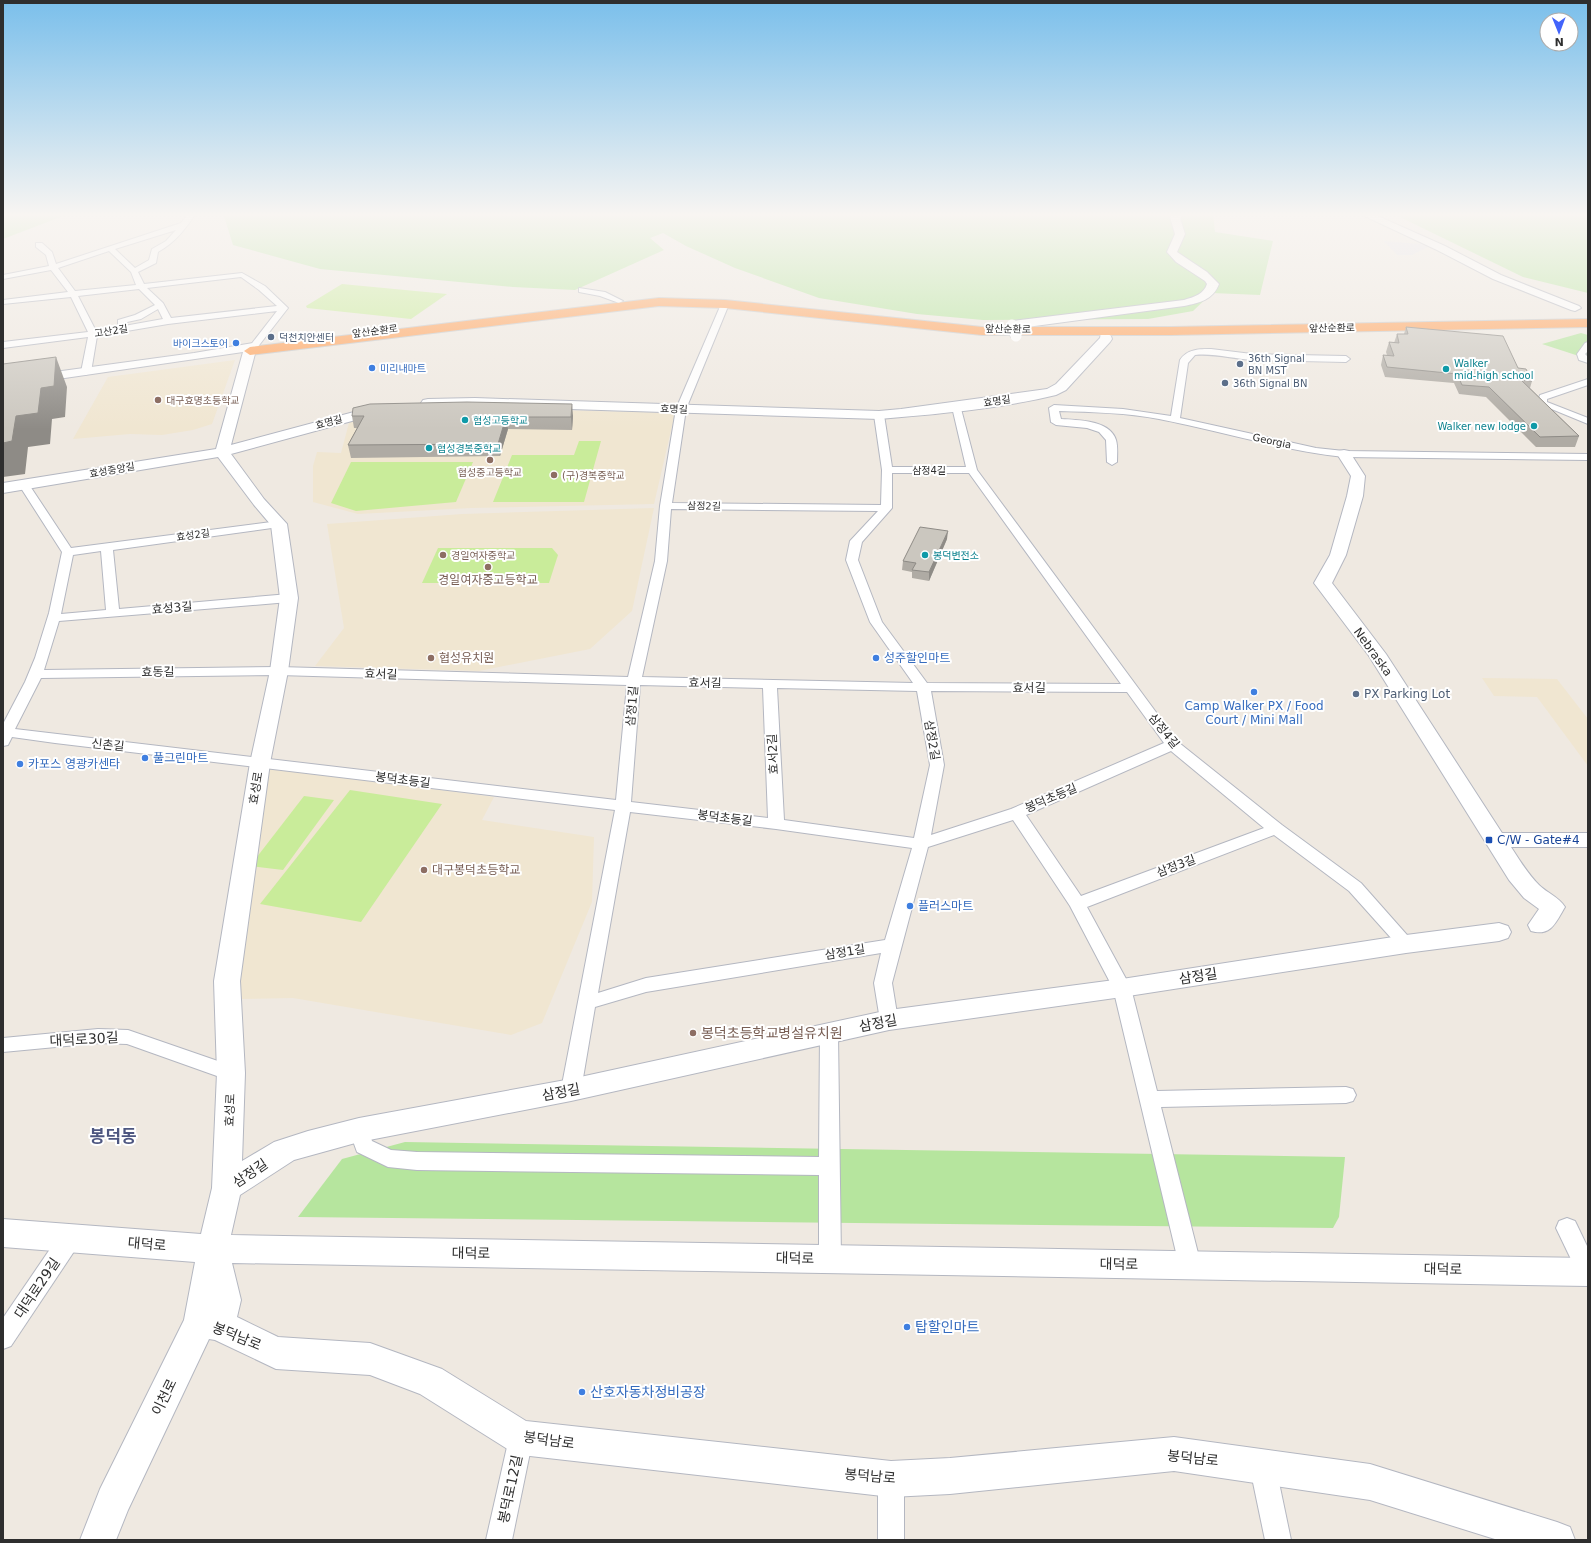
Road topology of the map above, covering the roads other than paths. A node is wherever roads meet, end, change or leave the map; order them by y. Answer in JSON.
{"nodes":[{"id":1,"x":67,"y":285,"type":"edge"},
{"id":2,"x":158,"y":285,"type":"edge"},
{"id":3,"x":257,"y":285,"type":"edge"},
{"id":4,"x":1212,"y":285,"type":"edge"},
{"id":5,"x":1518,"y":285,"type":"edge"},
{"id":6,"x":141,"y":287,"type":"junction"},
{"id":7,"x":582,"y":290,"type":"dead end"},
{"id":8,"x":74,"y":295,"type":"junction"},
{"id":9,"x":1551,"y":298,"type":"junction"},
{"id":10,"x":619,"y":301,"type":"junction"},
{"id":11,"x":3,"y":302,"type":"edge"},
{"id":12,"x":725,"y":304,"type":"junction"},
{"id":13,"x":744,"y":304,"type":"junction"},
{"id":14,"x":160,"y":305,"type":"junction"},
{"id":15,"x":1588,"y":306,"type":"edge"},
{"id":16,"x":284,"y":308,"type":"junction"},
{"id":17,"x":1575,"y":308,"type":"junction"},
{"id":18,"x":1588,"y":315,"type":"edge"},
{"id":19,"x":1588,"y":320,"type":"edge"},
{"id":20,"x":168,"y":321,"type":"junction"},
{"id":21,"x":1588,"y":323,"type":"edge"},
{"id":22,"x":1171,"y":330,"type":"junction"},
{"id":23,"x":1014,"y":331,"type":"junction"},
{"id":24,"x":93,"y":334,"type":"junction"},
{"id":25,"x":1105,"y":336,"type":"joint"},
{"id":26,"x":3,"y":345,"type":"edge"},
{"id":27,"x":1588,"y":345,"type":"edge"},
{"id":28,"x":252,"y":349,"type":"junction"},
{"id":29,"x":1346,"y":359,"type":"dead end"},
{"id":30,"x":1588,"y":360,"type":"edge"},
{"id":31,"x":86,"y":372,"type":"junction"},
{"id":32,"x":1588,"y":382,"type":"edge"},
{"id":33,"x":3,"y":383,"type":"edge"},
{"id":34,"x":3,"y":387,"type":"edge"},
{"id":35,"x":396,"y":404,"type":"edge"},
{"id":36,"x":412,"y":404,"type":"edge"},
{"id":37,"x":957,"y":407,"type":"junction"},
{"id":38,"x":681,"y":409,"type":"junction"},
{"id":39,"x":879,"y":415,"type":"junction"},
{"id":40,"x":1175,"y":419,"type":"junction"},
{"id":41,"x":1588,"y":421,"type":"edge"},
{"id":42,"x":222,"y":452,"type":"junction"},
{"id":43,"x":1344,"y":454,"type":"junction"},
{"id":44,"x":1588,"y":457,"type":"edge"},
{"id":45,"x":1112,"y":462,"type":"dead end"},
{"id":46,"x":887,"y":470,"type":"junction"},
{"id":47,"x":972,"y":470,"type":"junction"},
{"id":48,"x":24,"y":485,"type":"junction"},
{"id":49,"x":3,"y":488,"type":"edge"},
{"id":50,"x":666,"y":506,"type":"junction"},
{"id":51,"x":886,"y":508,"type":"junction"},
{"id":52,"x":279,"y":524,"type":"junction"},
{"id":53,"x":107,"y":547,"type":"junction"},
{"id":54,"x":68,"y":552,"type":"junction"},
{"id":55,"x":289,"y":598,"type":"junction"},
{"id":56,"x":113,"y":613,"type":"junction"},
{"id":57,"x":55,"y":618,"type":"junction"},
{"id":58,"x":279,"y":671,"type":"junction"},
{"id":59,"x":36,"y":674,"type":"junction"},
{"id":60,"x":634,"y":681,"type":"junction"},
{"id":61,"x":770,"y":684,"type":"junction"},
{"id":62,"x":923,"y":687,"type":"junction"},
{"id":63,"x":1131,"y":688,"type":"junction"},
{"id":64,"x":4,"y":735,"type":"edge"},
{"id":65,"x":1173,"y":745,"type":"junction"},
{"id":66,"x":260,"y":763,"type":"junction"},
{"id":67,"x":623,"y":806,"type":"junction"},
{"id":68,"x":1017,"y":813,"type":"junction"},
{"id":69,"x":776,"y":824,"type":"junction"},
{"id":70,"x":1276,"y":829,"type":"junction"},
{"id":71,"x":1496,"y":840,"type":"junction"},
{"id":72,"x":1588,"y":840,"type":"edge"},
{"id":73,"x":921,"y":844,"type":"junction"},
{"id":74,"x":1077,"y":904,"type":"junction"},
{"id":75,"x":1540,"y":925,"type":"dead end"},
{"id":76,"x":1499,"y":932,"type":"dead end"},
{"id":77,"x":1406,"y":944,"type":"junction"},
{"id":78,"x":892,"y":945,"type":"junction"},
{"id":79,"x":1122,"y":988,"type":"junction"},
{"id":80,"x":587,"y":1003,"type":"junction"},
{"id":81,"x":889,"y":1020,"type":"junction"},
{"id":82,"x":829,"y":1034,"type":"junction"},
{"id":83,"x":3,"y":1045,"type":"edge"},
{"id":84,"x":231,"y":1073,"type":"junction"},
{"id":85,"x":571,"y":1090,"type":"junction"},
{"id":86,"x":1346,"y":1095,"type":"dead end"},
{"id":87,"x":1150,"y":1099,"type":"junction"},
{"id":88,"x":359,"y":1130,"type":"junction"},
{"id":89,"x":830,"y":1166,"type":"junction"},
{"id":90,"x":228,"y":1188,"type":"junction"},
{"id":91,"x":1567,"y":1228,"type":"dead end"},
{"id":92,"x":3,"y":1233,"type":"edge"},
{"id":93,"x":70,"y":1237,"type":"junction"},
{"id":94,"x":213,"y":1249,"type":"junction"},
{"id":95,"x":830,"y":1259,"type":"junction"},
{"id":96,"x":1190,"y":1265,"type":"junction"},
{"id":97,"x":1588,"y":1271,"type":"edge"},
{"id":98,"x":210,"y":1324,"type":"junction"},
{"id":99,"x":3,"y":1338,"type":"edge"},
{"id":100,"x":521,"y":1438,"type":"junction"},
{"id":101,"x":1263,"y":1468,"type":"junction"},
{"id":102,"x":891,"y":1480,"type":"junction"},
{"id":103,"x":98,"y":1540,"type":"edge"},
{"id":104,"x":499,"y":1540,"type":"edge"},
{"id":105,"x":891,"y":1540,"type":"edge"},
{"id":106,"x":1278,"y":1540,"type":"edge"},
{"id":107,"x":1557,"y":1540,"type":"edge"}],
"edges":[{"from":1,"to":8,"type":"street"},
{"from":2,"to":6,"type":"street"},
{"from":3,"to":16,"type":"street"},
{"from":4,"to":23,"type":"street","name":"앞산순환로"},
{"from":5,"to":9,"type":"street"},
{"from":6,"to":8,"type":"street"},
{"from":6,"to":14,"type":"street"},
{"from":7,"to":10,"type":"street"},
{"from":8,"to":11,"type":"street"},
{"from":8,"to":24,"type":"street"},
{"from":9,"to":15,"type":"street"},
{"from":9,"to":17,"type":"street"},
{"from":10,"to":13,"type":"highway","name":"앞산순환로"},
{"from":10,"to":28,"type":"highway","name":"앞산순환로"},
{"from":12,"to":13,"type":"highway","name":"앞산순환로"},
{"from":12,"to":28,"type":"highway","name":"앞산순환로"},
{"from":12,"to":38,"type":"street","name":"삼정1길"},
{"from":13,"to":22,"type":"highway","name":"앞산순환로"},
{"from":13,"to":23,"type":"highway"},
{"from":14,"to":20,"type":"street"},
{"from":14,"to":24,"type":"street"},
{"from":15,"to":17,"type":"street"},
{"from":16,"to":20,"type":"street","name":"고산2길"},
{"from":16,"to":28,"type":"street"},
{"from":17,"to":18,"type":"street"},
{"from":19,"to":22,"type":"highway","name":"앞산순환로"},
{"from":20,"to":24,"type":"street","name":"고산2길"},
{"from":21,"to":22,"type":"highway","name":"앞산순환로"},
{"from":23,"to":25,"type":"highway"},
{"from":24,"to":26,"type":"street","name":"고산2길"},
{"from":24,"to":31,"type":"street"},
{"from":25,"to":37,"type":"street","name":"효명길"},
{"from":27,"to":30,"type":"street"},
{"from":28,"to":31,"type":"street","name":"앞산순환로"},
{"from":28,"to":34,"type":"street","name":"앞산순환로"},
{"from":28,"to":42,"type":"street"},
{"from":29,"to":40,"type":"street"},
{"from":31,"to":33,"type":"street","name":"앞산순환로"},
{"from":32,"to":41,"type":"street"},
{"from":35,"to":42,"type":"street","name":"효명길"},
{"from":36,"to":38,"type":"street","name":"효명길"},
{"from":37,"to":39,"type":"street","name":"효명길"},
{"from":37,"to":47,"type":"street","name":"삼정4길"},
{"from":38,"to":39,"type":"street","name":"효명길"},
{"from":38,"to":50,"type":"street","name":"삼정1길"},
{"from":39,"to":46,"type":"street"},
{"from":40,"to":43,"type":"street","name":"Georgia"},
{"from":40,"to":45,"type":"street","name":"Georgia"},
{"from":42,"to":48,"type":"street","name":"효성중앙길"},
{"from":42,"to":52,"type":"street"},
{"from":43,"to":44,"type":"street","name":"Georgia"},
{"from":43,"to":71,"type":"street","name":"Nebraska"},
{"from":46,"to":47,"type":"street","name":"삼정4길"},
{"from":46,"to":51,"type":"street"},
{"from":47,"to":63,"type":"street","name":"삼정4길"},
{"from":48,"to":49,"type":"street","name":"효성중앙길"},
{"from":48,"to":54,"type":"street"},
{"from":50,"to":51,"type":"street","name":"삼정2길"},
{"from":50,"to":60,"type":"street","name":"삼정1길"},
{"from":51,"to":62,"type":"street","name":"삼정2길"},
{"from":52,"to":53,"type":"street","name":"효성2길"},
{"from":52,"to":55,"type":"street","name":"효성로"},
{"from":53,"to":54,"type":"street","name":"효성2길"},
{"from":53,"to":56,"type":"street"},
{"from":54,"to":57,"type":"street"},
{"from":55,"to":56,"type":"street","name":"효성3길"},
{"from":55,"to":58,"type":"street","name":"효성로"},
{"from":56,"to":57,"type":"street","name":"효성3길"},
{"from":57,"to":59,"type":"street"},
{"from":58,"to":59,"type":"street","name":"효동길"},
{"from":58,"to":60,"type":"street","name":"효서길"},
{"from":58,"to":66,"type":"street","name":"효성로"},
{"from":59,"to":64,"type":"street"},
{"from":60,"to":61,"type":"street","name":"효서길"},
{"from":60,"to":67,"type":"street","name":"삼정1길"},
{"from":61,"to":62,"type":"street","name":"효서길"},
{"from":61,"to":69,"type":"street","name":"효서2길"},
{"from":62,"to":63,"type":"street","name":"효서길"},
{"from":62,"to":73,"type":"street","name":"삼정2길"},
{"from":63,"to":65,"type":"street","name":"삼정4길"},
{"from":64,"to":66,"type":"street","name":"신촌길"},
{"from":65,"to":68,"type":"street","name":"봉덕초등길"},
{"from":65,"to":70,"type":"street","name":"삼정4길"},
{"from":66,"to":67,"type":"street","name":"봉덕초등길"},
{"from":66,"to":84,"type":"street","name":"효성로"},
{"from":67,"to":69,"type":"street","name":"봉덕초등길"},
{"from":67,"to":80,"type":"street","name":"삼정1길"},
{"from":68,"to":73,"type":"street","name":"봉덕초등길"},
{"from":68,"to":74,"type":"street"},
{"from":69,"to":73,"type":"street","name":"봉덕초등길"},
{"from":70,"to":74,"type":"street","name":"삼정3길"},
{"from":70,"to":77,"type":"street","name":"삼정4길"},
{"from":71,"to":72,"type":"street"},
{"from":71,"to":75,"type":"street"},
{"from":73,"to":78,"type":"street","name":"삼정2길"},
{"from":74,"to":79,"type":"street"},
{"from":76,"to":77,"type":"street","name":"삼정길"},
{"from":77,"to":79,"type":"street","name":"삼정길"},
{"from":78,"to":80,"type":"street","name":"삼정1길"},
{"from":78,"to":81,"type":"street","name":"삼정2길"},
{"from":79,"to":81,"type":"street","name":"삼정길"},
{"from":79,"to":87,"type":"street"},
{"from":80,"to":85,"type":"street","name":"삼정1길"},
{"from":81,"to":82,"type":"street","name":"삼정길"},
{"from":82,"to":85,"type":"street","name":"삼정길"},
{"from":82,"to":89,"type":"street"},
{"from":83,"to":84,"type":"street","name":"대덕로30길"},
{"from":84,"to":90,"type":"street","name":"효성로"},
{"from":85,"to":88,"type":"street","name":"삼정길"},
{"from":86,"to":87,"type":"street"},
{"from":87,"to":96,"type":"street"},
{"from":88,"to":89,"type":"street"},
{"from":88,"to":90,"type":"street","name":"삼정길"},
{"from":89,"to":95,"type":"street"},
{"from":90,"to":94,"type":"street","name":"효성로"},
{"from":91,"to":97,"type":"street"},
{"from":92,"to":93,"type":"street","name":"대덕로"},
{"from":93,"to":94,"type":"street","name":"대덕로"},
{"from":93,"to":99,"type":"street","name":"대덕로29길"},
{"from":94,"to":95,"type":"street","name":"대덕로"},
{"from":94,"to":98,"type":"street","name":"이천로"},
{"from":95,"to":96,"type":"street","name":"대덕로"},
{"from":96,"to":97,"type":"street","name":"대덕로"},
{"from":98,"to":100,"type":"street","name":"봉덕남로"},
{"from":98,"to":103,"type":"street","name":"이천로"},
{"from":100,"to":102,"type":"street","name":"봉덕남로"},
{"from":100,"to":104,"type":"street","name":"봉덕로12길"},
{"from":101,"to":102,"type":"street","name":"봉덕남로"},
{"from":101,"to":106,"type":"street"},
{"from":101,"to":107,"type":"street","name":"봉덕남로"},
{"from":102,"to":105,"type":"street"}]}
